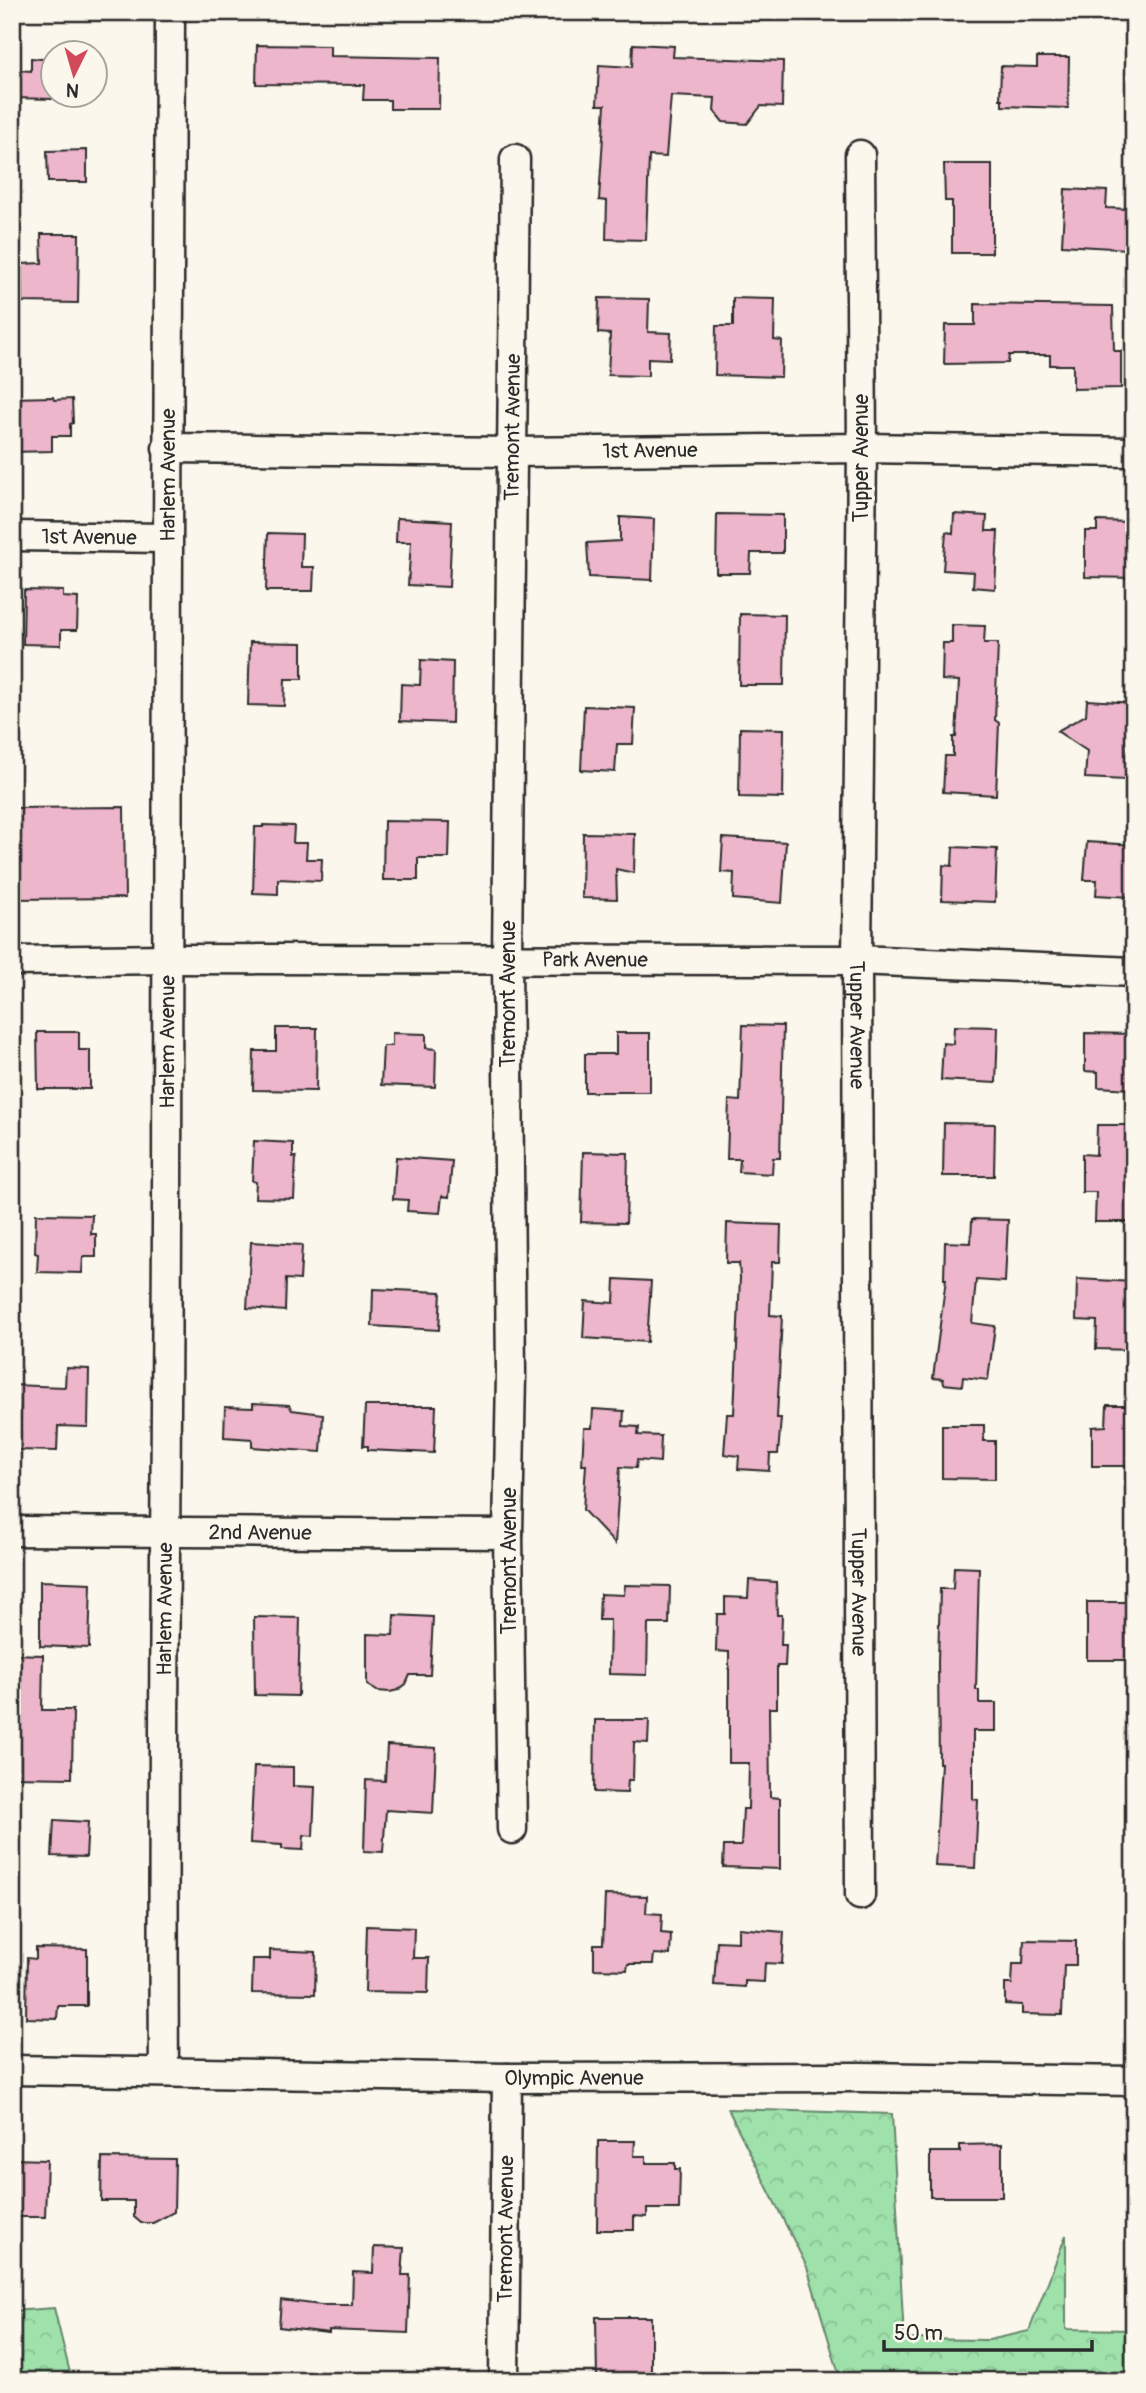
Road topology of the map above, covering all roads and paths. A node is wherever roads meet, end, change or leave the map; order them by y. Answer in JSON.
{"nodes":[{"id":1,"x":170,"y":12,"type":"edge"},
{"id":2,"x":860,"y":155,"type":"dead end"},
{"id":3,"x":515,"y":159,"type":"dead end"},
{"id":4,"x":167,"y":447,"type":"junction"},
{"id":5,"x":862,"y":448,"type":"junction"},
{"id":6,"x":513,"y":452,"type":"junction"},
{"id":7,"x":1134,"y":452,"type":"edge"},
{"id":8,"x":12,"y":536,"type":"edge"},
{"id":9,"x":167,"y":538,"type":"junction"},
{"id":10,"x":167,"y":959,"type":"junction"},
{"id":11,"x":507,"y":960,"type":"junction"},
{"id":12,"x":857,"y":960,"type":"junction"},
{"id":13,"x":12,"y":961,"type":"edge"},
{"id":14,"x":1134,"y":972,"type":"edge"},
{"id":15,"x":12,"y":1531,"type":"edge"},
{"id":16,"x":166,"y":1532,"type":"junction"},
{"id":17,"x":508,"y":1534,"type":"junction"},
{"id":18,"x":512,"y":1829,"type":"dead end"},
{"id":19,"x":860,"y":1895,"type":"dead end"},
{"id":20,"x":12,"y":2070,"type":"edge"},
{"id":21,"x":164,"y":2071,"type":"junction"},
{"id":22,"x":508,"y":2078,"type":"junction"},
{"id":23,"x":1134,"y":2081,"type":"edge"},
{"id":24,"x":504,"y":2381,"type":"edge"}],
"edges":[{"from":1,"to":4,"type":"street","name":"Harlem Avenue"},
{"from":2,"to":5,"type":"street","name":"Tupper Avenue"},
{"from":3,"to":6,"type":"street","name":"Tremont Avenue"},
{"from":4,"to":6,"type":"street","name":"1st Avenue"},
{"from":4,"to":9,"type":"street","name":"Harlem Avenue"},
{"from":5,"to":6,"type":"street","name":"1st Avenue"},
{"from":5,"to":7,"type":"street","name":"1st Avenue"},
{"from":5,"to":12,"type":"street","name":"Tupper Avenue"},
{"from":6,"to":11,"type":"street","name":"Tremont Avenue"},
{"from":8,"to":9,"type":"street","name":"1st Avenue"},
{"from":9,"to":10,"type":"street","name":"Harlem Avenue"},
{"from":10,"to":11,"type":"street","name":"Park Avenue"},
{"from":10,"to":13,"type":"street","name":"Park Avenue"},
{"from":10,"to":16,"type":"street","name":"Harlem Avenue"},
{"from":11,"to":12,"type":"street","name":"Park Avenue"},
{"from":11,"to":17,"type":"street","name":"Tremont Avenue"},
{"from":12,"to":14,"type":"street","name":"Park Avenue"},
{"from":12,"to":19,"type":"street","name":"Tupper Avenue"},
{"from":15,"to":16,"type":"street","name":"2nd Avenue"},
{"from":16,"to":17,"type":"street","name":"2nd Avenue"},
{"from":16,"to":21,"type":"street","name":"Harlem Avenue"},
{"from":17,"to":18,"type":"street","name":"Tremont Avenue"},
{"from":20,"to":21,"type":"street","name":"Olympic Avenue"},
{"from":21,"to":22,"type":"street","name":"Olympic Avenue"},
{"from":22,"to":23,"type":"street","name":"Olympic Avenue"},
{"from":22,"to":24,"type":"street","name":"Tremont Avenue"}]}
